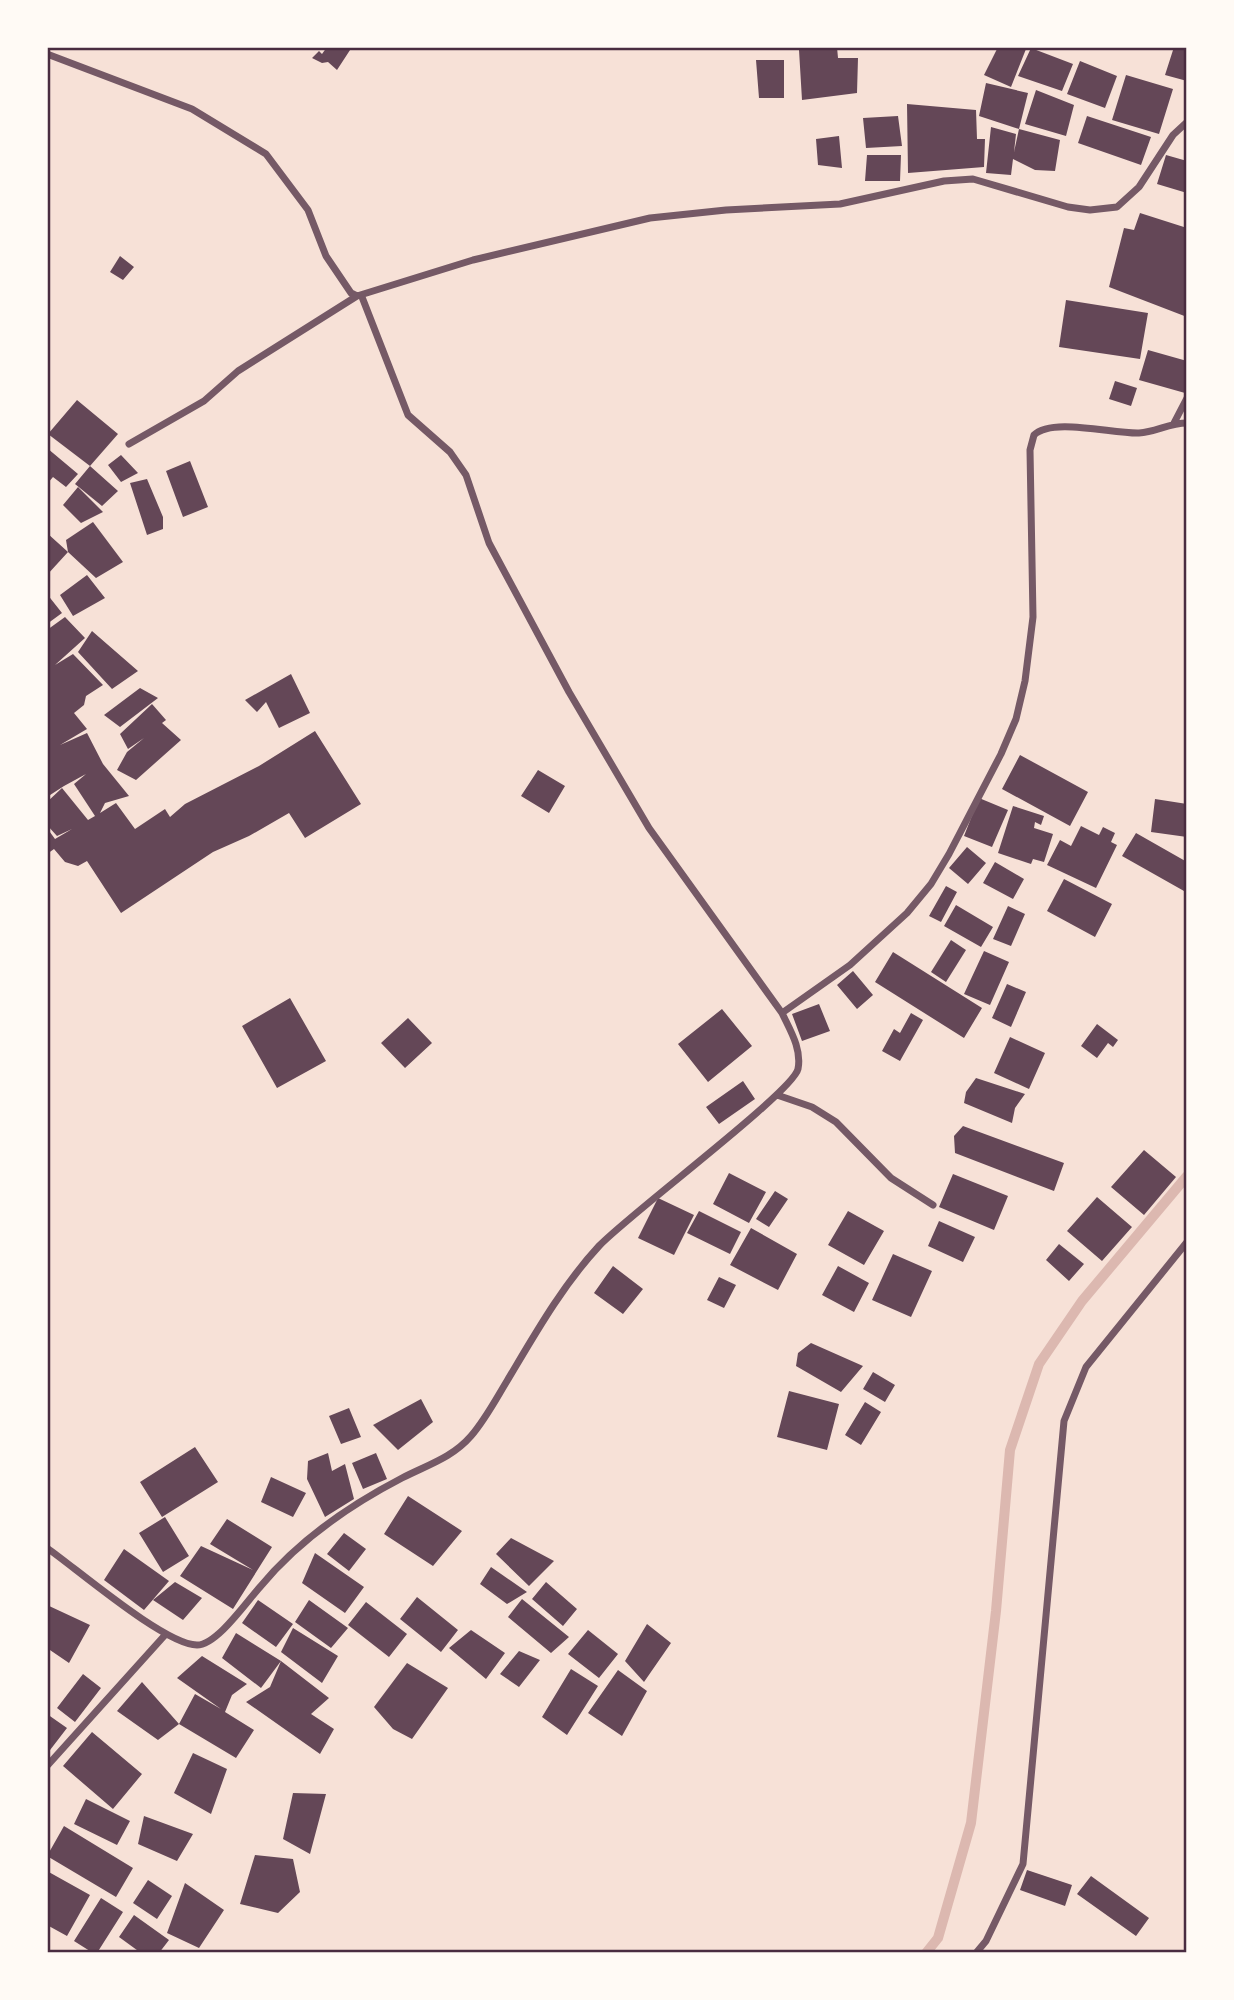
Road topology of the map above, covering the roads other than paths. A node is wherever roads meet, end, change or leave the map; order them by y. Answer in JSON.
{"nodes":[{"id":1,"x":47,"y":54,"type":"edge"},
{"id":2,"x":1187,"y":122,"type":"edge"},
{"id":3,"x":360,"y":296,"type":"junction"},
{"id":4,"x":1187,"y":398,"type":"edge"},
{"id":5,"x":1174,"y":423,"type":"junction"},
{"id":6,"x":1187,"y":423,"type":"edge"},
{"id":7,"x":129,"y":444,"type":"dead end"},
{"id":8,"x":782,"y":1013,"type":"junction"},
{"id":9,"x":776,"y":1095,"type":"junction"},
{"id":10,"x":933,"y":1205,"type":"dead end"},
{"id":11,"x":1187,"y":1242,"type":"edge"},
{"id":12,"x":47,"y":1548,"type":"edge"},
{"id":13,"x":165,"y":1635,"type":"junction"},
{"id":14,"x":47,"y":1766,"type":"edge"},
{"id":15,"x":976,"y":1953,"type":"edge"}],
"edges":[{"from":1,"to":3,"type":"street"},
{"from":2,"to":3,"type":"street"},
{"from":3,"to":7,"type":"street"},
{"from":3,"to":8,"type":"street"},
{"from":4,"to":5,"type":"street"},
{"from":5,"to":6,"type":"street"},
{"from":5,"to":8,"type":"street"},
{"from":8,"to":9,"type":"street"},
{"from":9,"to":10,"type":"street"},
{"from":9,"to":13,"type":"street"},
{"from":11,"to":15,"type":"street"},
{"from":12,"to":13,"type":"street"},
{"from":13,"to":14,"type":"street"}]}
